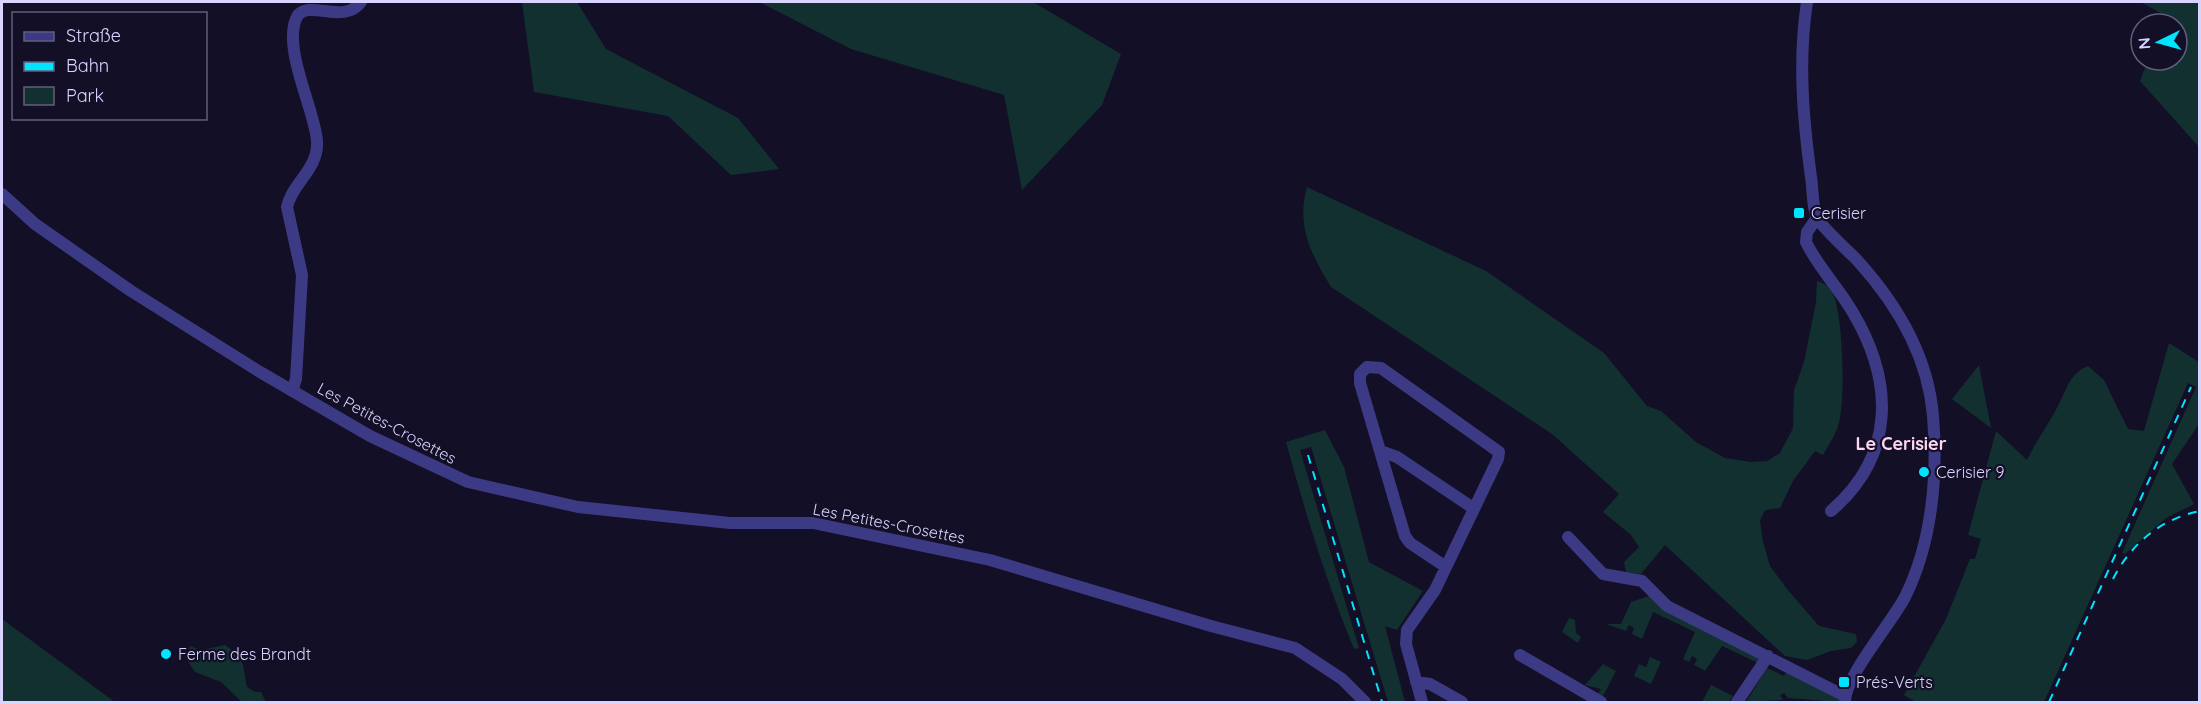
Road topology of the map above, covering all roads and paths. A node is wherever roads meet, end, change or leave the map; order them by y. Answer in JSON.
{"nodes":[{"id":1,"x":361,"y":2,"type":"edge"},
{"id":2,"x":1807,"y":2,"type":"edge"},
{"id":3,"x":2,"y":194,"type":"edge"},
{"id":4,"x":1817,"y":218,"type":"junction"},
{"id":5,"x":292,"y":391,"type":"junction"},
{"id":6,"x":1380,"y":451,"type":"junction"},
{"id":7,"x":1473,"y":508,"type":"junction"},
{"id":8,"x":1831,"y":511,"type":"dead end"},
{"id":9,"x":1568,"y":537,"type":"dead end"},
{"id":10,"x":1446,"y":567,"type":"junction"},
{"id":11,"x":1520,"y":655,"type":"dead end"},
{"id":12,"x":1768,"y":656,"type":"junction"},
{"id":13,"x":1416,"y":682,"type":"junction"},
{"id":14,"x":1845,"y":699,"type":"edge"},
{"id":15,"x":1365,"y":702,"type":"edge"},
{"id":16,"x":1422,"y":702,"type":"edge"},
{"id":17,"x":1462,"y":702,"type":"edge"},
{"id":18,"x":1601,"y":702,"type":"edge"},
{"id":19,"x":1737,"y":702,"type":"edge"}],
"edges":[{"from":1,"to":5,"type":"street","name":"Les Petites-Crosettes"},
{"from":2,"to":4,"type":"street"},
{"from":3,"to":5,"type":"street","name":"Les Petites-Crosettes"},
{"from":4,"to":8,"type":"street"},
{"from":4,"to":14,"type":"street"},
{"from":5,"to":15,"type":"street","name":"Les Petites-Crosettes"},
{"from":6,"to":7,"type":"street"},
{"from":6,"to":7,"type":"street"},
{"from":6,"to":10,"type":"street"},
{"from":7,"to":10,"type":"street"},
{"from":9,"to":12,"type":"street"},
{"from":10,"to":13,"type":"street"},
{"from":11,"to":18,"type":"street"},
{"from":12,"to":14,"type":"street"},
{"from":12,"to":19,"type":"street"},
{"from":13,"to":16,"type":"street"},
{"from":13,"to":17,"type":"street"}]}
